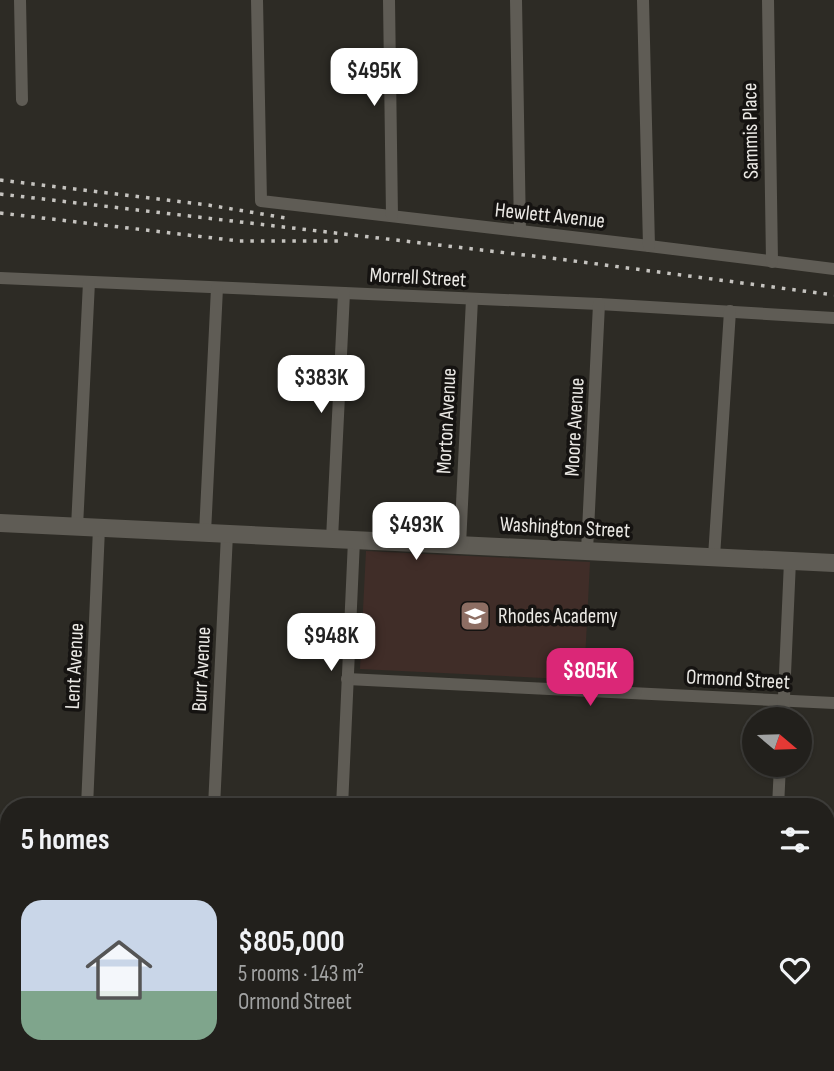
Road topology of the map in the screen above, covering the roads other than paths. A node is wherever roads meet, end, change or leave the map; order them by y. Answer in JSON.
{"nodes":[{"id":1,"x":20,"y":0,"type":"edge"},
{"id":2,"x":257,"y":0,"type":"edge"},
{"id":3,"x":389,"y":0,"type":"edge"},
{"id":4,"x":516,"y":0,"type":"edge"},
{"id":5,"x":643,"y":0,"type":"edge"},
{"id":6,"x":768,"y":0,"type":"edge"},
{"id":7,"x":22,"y":100,"type":"dead end"},
{"id":8,"x":392,"y":216,"type":"junction"},
{"id":9,"x":520,"y":232,"type":"junction"},
{"id":10,"x":649,"y":246,"type":"junction"},
{"id":11,"x":772,"y":262,"type":"junction"},
{"id":12,"x":834,"y":269,"type":"edge"},
{"id":13,"x":0,"y":278,"type":"edge"},
{"id":14,"x":89,"y":282,"type":"junction"},
{"id":15,"x":217,"y":288,"type":"junction"},
{"id":16,"x":344,"y":293,"type":"junction"},
{"id":17,"x":472,"y":299,"type":"junction"},
{"id":18,"x":599,"y":304,"type":"junction"},
{"id":19,"x":730,"y":311,"type":"junction"},
{"id":20,"x":834,"y":318,"type":"edge"},
{"id":21,"x":0,"y":523,"type":"edge"},
{"id":22,"x":77,"y":527,"type":"junction"},
{"id":23,"x":99,"y":528,"type":"junction"},
{"id":24,"x":205,"y":533,"type":"junction"},
{"id":25,"x":227,"y":534,"type":"junction"},
{"id":26,"x":332,"y":539,"type":"junction"},
{"id":27,"x":354,"y":540,"type":"junction"},
{"id":28,"x":460,"y":545,"type":"junction"},
{"id":29,"x":587,"y":551,"type":"junction"},
{"id":30,"x":714,"y":557,"type":"junction"},
{"id":31,"x":790,"y":561,"type":"junction"},
{"id":32,"x":834,"y":563,"type":"edge"},
{"id":33,"x":347,"y":679,"type":"junction"},
{"id":34,"x":784,"y":701,"type":"junction"},
{"id":35,"x":834,"y":703,"type":"edge"},
{"id":36,"x":784,"y":707,"type":"edge"},
{"id":37,"x":779,"y":777,"type":"edge"},
{"id":38,"x":87,"y":798,"type":"edge"},
{"id":39,"x":214,"y":798,"type":"edge"},
{"id":40,"x":342,"y":798,"type":"edge"},
{"id":41,"x":778,"y":798,"type":"edge"}],
"edges":[{"from":1,"to":7,"type":"street"},
{"from":2,"to":8,"type":"street","name":"Hewlett Avenue"},
{"from":3,"to":8,"type":"street"},
{"from":4,"to":9,"type":"street"},
{"from":5,"to":10,"type":"street"},
{"from":6,"to":11,"type":"street","name":"Sammis Place"},
{"from":8,"to":9,"type":"street","name":"Hewlett Avenue"},
{"from":9,"to":10,"type":"street","name":"Hewlett Avenue"},
{"from":10,"to":11,"type":"street","name":"Hewlett Avenue"},
{"from":11,"to":12,"type":"street","name":"Hewlett Avenue"},
{"from":13,"to":14,"type":"street","name":"Morrell Street"},
{"from":14,"to":15,"type":"street","name":"Morrell Street"},
{"from":14,"to":22,"type":"street"},
{"from":15,"to":16,"type":"street","name":"Morrell Street"},
{"from":15,"to":24,"type":"street"},
{"from":16,"to":17,"type":"street","name":"Morrell Street"},
{"from":16,"to":26,"type":"street"},
{"from":17,"to":18,"type":"street","name":"Morrell Street"},
{"from":17,"to":28,"type":"street","name":"Morton Avenue"},
{"from":18,"to":19,"type":"street","name":"Morrell Street"},
{"from":18,"to":29,"type":"street","name":"Moore Avenue"},
{"from":19,"to":20,"type":"street","name":"Morrell Street"},
{"from":19,"to":30,"type":"street"},
{"from":21,"to":22,"type":"main road","name":"Washington Street"},
{"from":22,"to":23,"type":"main road","name":"Washington Street"},
{"from":23,"to":24,"type":"main road","name":"Washington Street"},
{"from":23,"to":38,"type":"street","name":"Lent Avenue"},
{"from":24,"to":25,"type":"main road","name":"Washington Street"},
{"from":25,"to":26,"type":"main road","name":"Washington Street"},
{"from":25,"to":39,"type":"street","name":"Burr Avenue"},
{"from":26,"to":27,"type":"main road","name":"Washington Street"},
{"from":27,"to":28,"type":"main road","name":"Washington Street"},
{"from":27,"to":33,"type":"street"},
{"from":28,"to":29,"type":"main road","name":"Washington Street"},
{"from":29,"to":30,"type":"main road","name":"Washington Street"},
{"from":30,"to":31,"type":"main road","name":"Washington Street"},
{"from":31,"to":32,"type":"main road","name":"Washington Street"},
{"from":31,"to":34,"type":"street"},
{"from":33,"to":34,"type":"street","name":"Ormond Street"},
{"from":33,"to":40,"type":"street"},
{"from":34,"to":35,"type":"street","name":"Ormond Street"},
{"from":34,"to":36,"type":"street"},
{"from":37,"to":41,"type":"street"}]}
